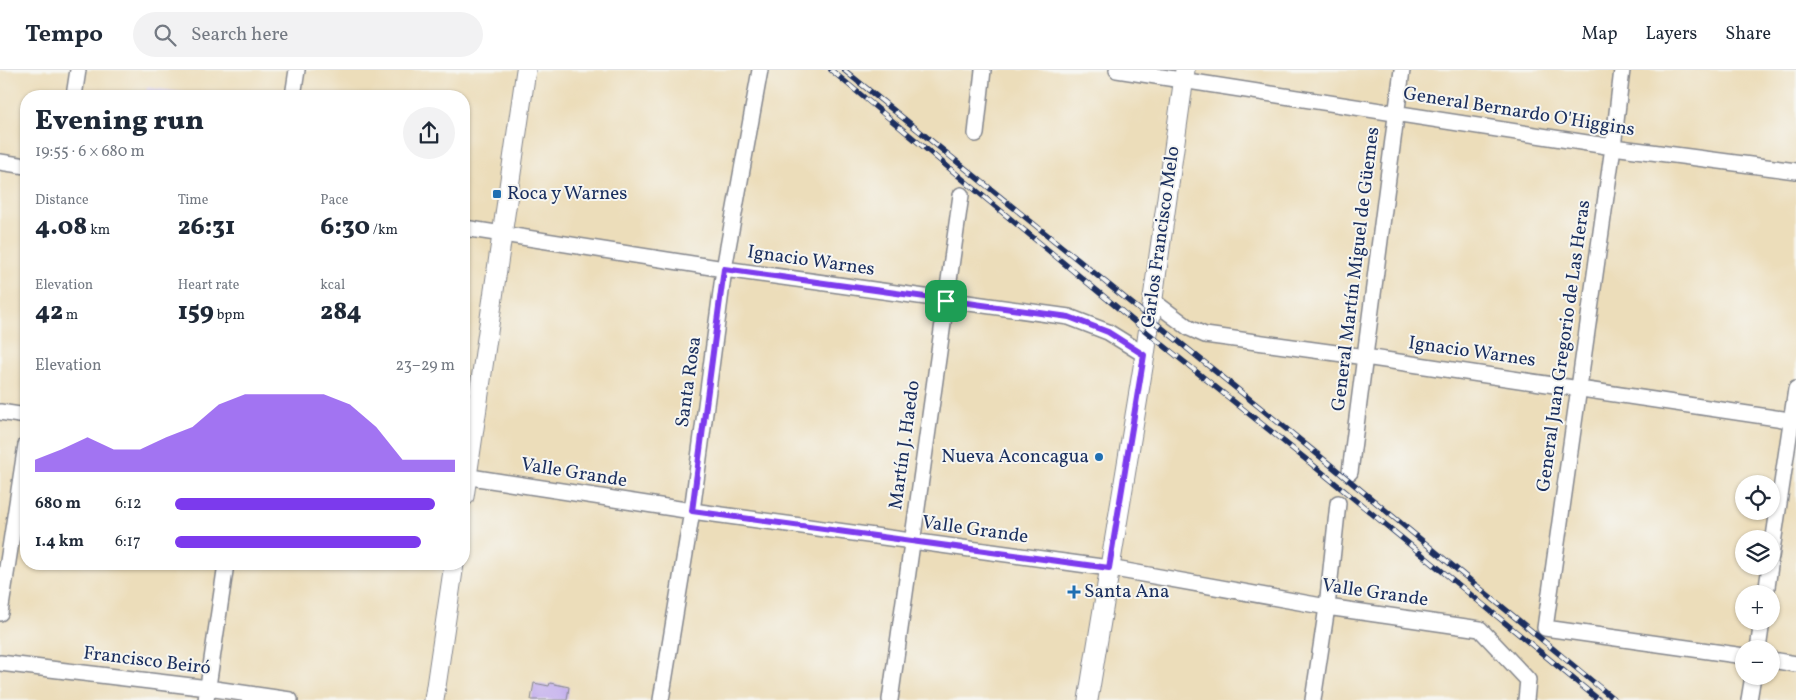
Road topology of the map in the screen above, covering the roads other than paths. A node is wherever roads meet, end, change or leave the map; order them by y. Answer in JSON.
{"nodes":[{"id":1,"x":78,"y":70,"type":"edge"},
{"id":2,"x":297,"y":70,"type":"edge"},
{"id":3,"x":526,"y":70,"type":"edge"},
{"id":4,"x":760,"y":70,"type":"edge"},
{"id":5,"x":982,"y":70,"type":"edge"},
{"id":6,"x":1117,"y":70,"type":"edge"},
{"id":7,"x":1402,"y":70,"type":"edge"},
{"id":8,"x":1622,"y":70,"type":"edge"},
{"id":9,"x":1184,"y":75,"type":"edge"},
{"id":10,"x":75,"y":90,"type":"edge"},
{"id":11,"x":294,"y":90,"type":"edge"},
{"id":12,"x":1396,"y":114,"type":"junction"},
{"id":13,"x":976,"y":134,"type":"dead end"},
{"id":14,"x":1613,"y":147,"type":"junction"},
{"id":15,"x":0,"y":162,"type":"edge"},
{"id":16,"x":20,"y":165,"type":"edge"},
{"id":17,"x":1796,"y":171,"type":"edge"},
{"id":18,"x":961,"y":195,"type":"dead end"},
{"id":19,"x":470,"y":229,"type":"edge"},
{"id":20,"x":502,"y":233,"type":"junction"},
{"id":21,"x":724,"y":269,"type":"junction"},
{"id":22,"x":946,"y":301,"type":"junction"},
{"id":23,"x":1153,"y":301,"type":"junction"},
{"id":24,"x":1144,"y":355,"type":"junction"},
{"id":25,"x":1365,"y":357,"type":"junction"},
{"id":26,"x":1579,"y":388,"type":"junction"},
{"id":27,"x":1796,"y":389,"type":"edge"},
{"id":28,"x":0,"y":412,"type":"edge"},
{"id":29,"x":20,"y":415,"type":"edge"},
{"id":30,"x":1794,"y":421,"type":"edge"},
{"id":31,"x":470,"y":443,"type":"edge"},
{"id":32,"x":1350,"y":472,"type":"dead end"},
{"id":33,"x":470,"y":477,"type":"edge"},
{"id":34,"x":20,"y":484,"type":"edge"},
{"id":35,"x":1338,"y":504,"type":"dead end"},
{"id":36,"x":692,"y":511,"type":"junction"},
{"id":37,"x":1776,"y":530,"type":"edge"},
{"id":38,"x":912,"y":542,"type":"junction"},
{"id":39,"x":1109,"y":568,"type":"junction"},
{"id":40,"x":225,"y":570,"type":"edge"},
{"id":41,"x":453,"y":570,"type":"edge"},
{"id":42,"x":1326,"y":607,"type":"junction"},
{"id":43,"x":0,"y":613,"type":"edge"},
{"id":44,"x":1735,"y":655,"type":"edge"},
{"id":45,"x":1780,"y":661,"type":"edge"},
{"id":46,"x":0,"y":663,"type":"edge"},
{"id":47,"x":1796,"y":664,"type":"edge"},
{"id":48,"x":1752,"y":685,"type":"edge"},
{"id":49,"x":207,"y":694,"type":"edge"},
{"id":50,"x":290,"y":700,"type":"edge"},
{"id":51,"x":434,"y":700,"type":"edge"},
{"id":52,"x":661,"y":700,"type":"edge"},
{"id":53,"x":890,"y":700,"type":"edge"},
{"id":54,"x":1088,"y":700,"type":"edge"},
{"id":55,"x":1313,"y":700,"type":"edge"},
{"id":56,"x":1526,"y":700,"type":"edge"},
{"id":57,"x":1749,"y":700,"type":"edge"}],
"edges":[{"from":1,"to":10,"type":"street"},
{"from":2,"to":11,"type":"street"},
{"from":3,"to":20,"type":"street"},
{"from":4,"to":21,"type":"street","name":"Santa Rosa"},
{"from":5,"to":13,"type":"street"},
{"from":6,"to":9,"type":"street","name":"General Bernardo O'Higgins"},
{"from":7,"to":12,"type":"street","name":"General Martín Miguel de Güemes"},
{"from":8,"to":14,"type":"street","name":"General Juan Gregorio de Las Heras"},
{"from":9,"to":12,"type":"street","name":"General Bernardo O'Higgins"},
{"from":9,"to":23,"type":"street","name":"Carlos Francisco Melo"},
{"from":12,"to":14,"type":"street","name":"General Bernardo O'Higgins"},
{"from":12,"to":25,"type":"street","name":"General Martín Miguel de Güemes"},
{"from":14,"to":17,"type":"street","name":"General Bernardo O'Higgins"},
{"from":14,"to":26,"type":"street","name":"General Juan Gregorio de Las Heras"},
{"from":15,"to":16,"type":"street"},
{"from":18,"to":22,"type":"street","name":"Martín J. Haedo"},
{"from":19,"to":20,"type":"street","name":"Ignacio Warnes"},
{"from":20,"to":21,"type":"street","name":"Ignacio Warnes"},
{"from":20,"to":31,"type":"street"},
{"from":21,"to":22,"type":"street","name":"Ignacio Warnes"},
{"from":21,"to":36,"type":"street","name":"Santa Rosa"},
{"from":22,"to":24,"type":"street","name":"Ignacio Warnes"},
{"from":22,"to":38,"type":"street","name":"Martín J. Haedo"},
{"from":23,"to":24,"type":"street","name":"Carlos Francisco Melo"},
{"from":23,"to":25,"type":"street","name":"Ignacio Warnes"},
{"from":24,"to":39,"type":"street","name":"Carlos Francisco Melo"},
{"from":25,"to":26,"type":"street","name":"Ignacio Warnes"},
{"from":25,"to":32,"type":"street","name":"General Martín Miguel de Güemes"},
{"from":26,"to":30,"type":"street","name":"Ignacio Warnes"},
{"from":26,"to":44,"type":"street","name":"General Juan Gregorio de Las Heras"},
{"from":27,"to":30,"type":"street"},
{"from":28,"to":29,"type":"street"},
{"from":30,"to":37,"type":"street"},
{"from":33,"to":36,"type":"street","name":"Valle Grande"},
{"from":34,"to":43,"type":"street"},
{"from":35,"to":42,"type":"street"},
{"from":36,"to":38,"type":"street","name":"Valle Grande"},
{"from":36,"to":52,"type":"street","name":"Santa Rosa"},
{"from":38,"to":39,"type":"street","name":"Valle Grande"},
{"from":38,"to":53,"type":"street","name":"Martín J. Haedo"},
{"from":39,"to":42,"type":"street","name":"Valle Grande"},
{"from":39,"to":54,"type":"street","name":"Carlos Francisco Melo"},
{"from":40,"to":49,"type":"street"},
{"from":41,"to":51,"type":"street"},
{"from":42,"to":55,"type":"street"},
{"from":42,"to":56,"type":"street","name":"Valle Grande"},
{"from":45,"to":47,"type":"street"},
{"from":46,"to":49,"type":"street","name":"Francisco Beiró"},
{"from":48,"to":57,"type":"street"},
{"from":49,"to":50,"type":"street","name":"Francisco Beiró"}]}
